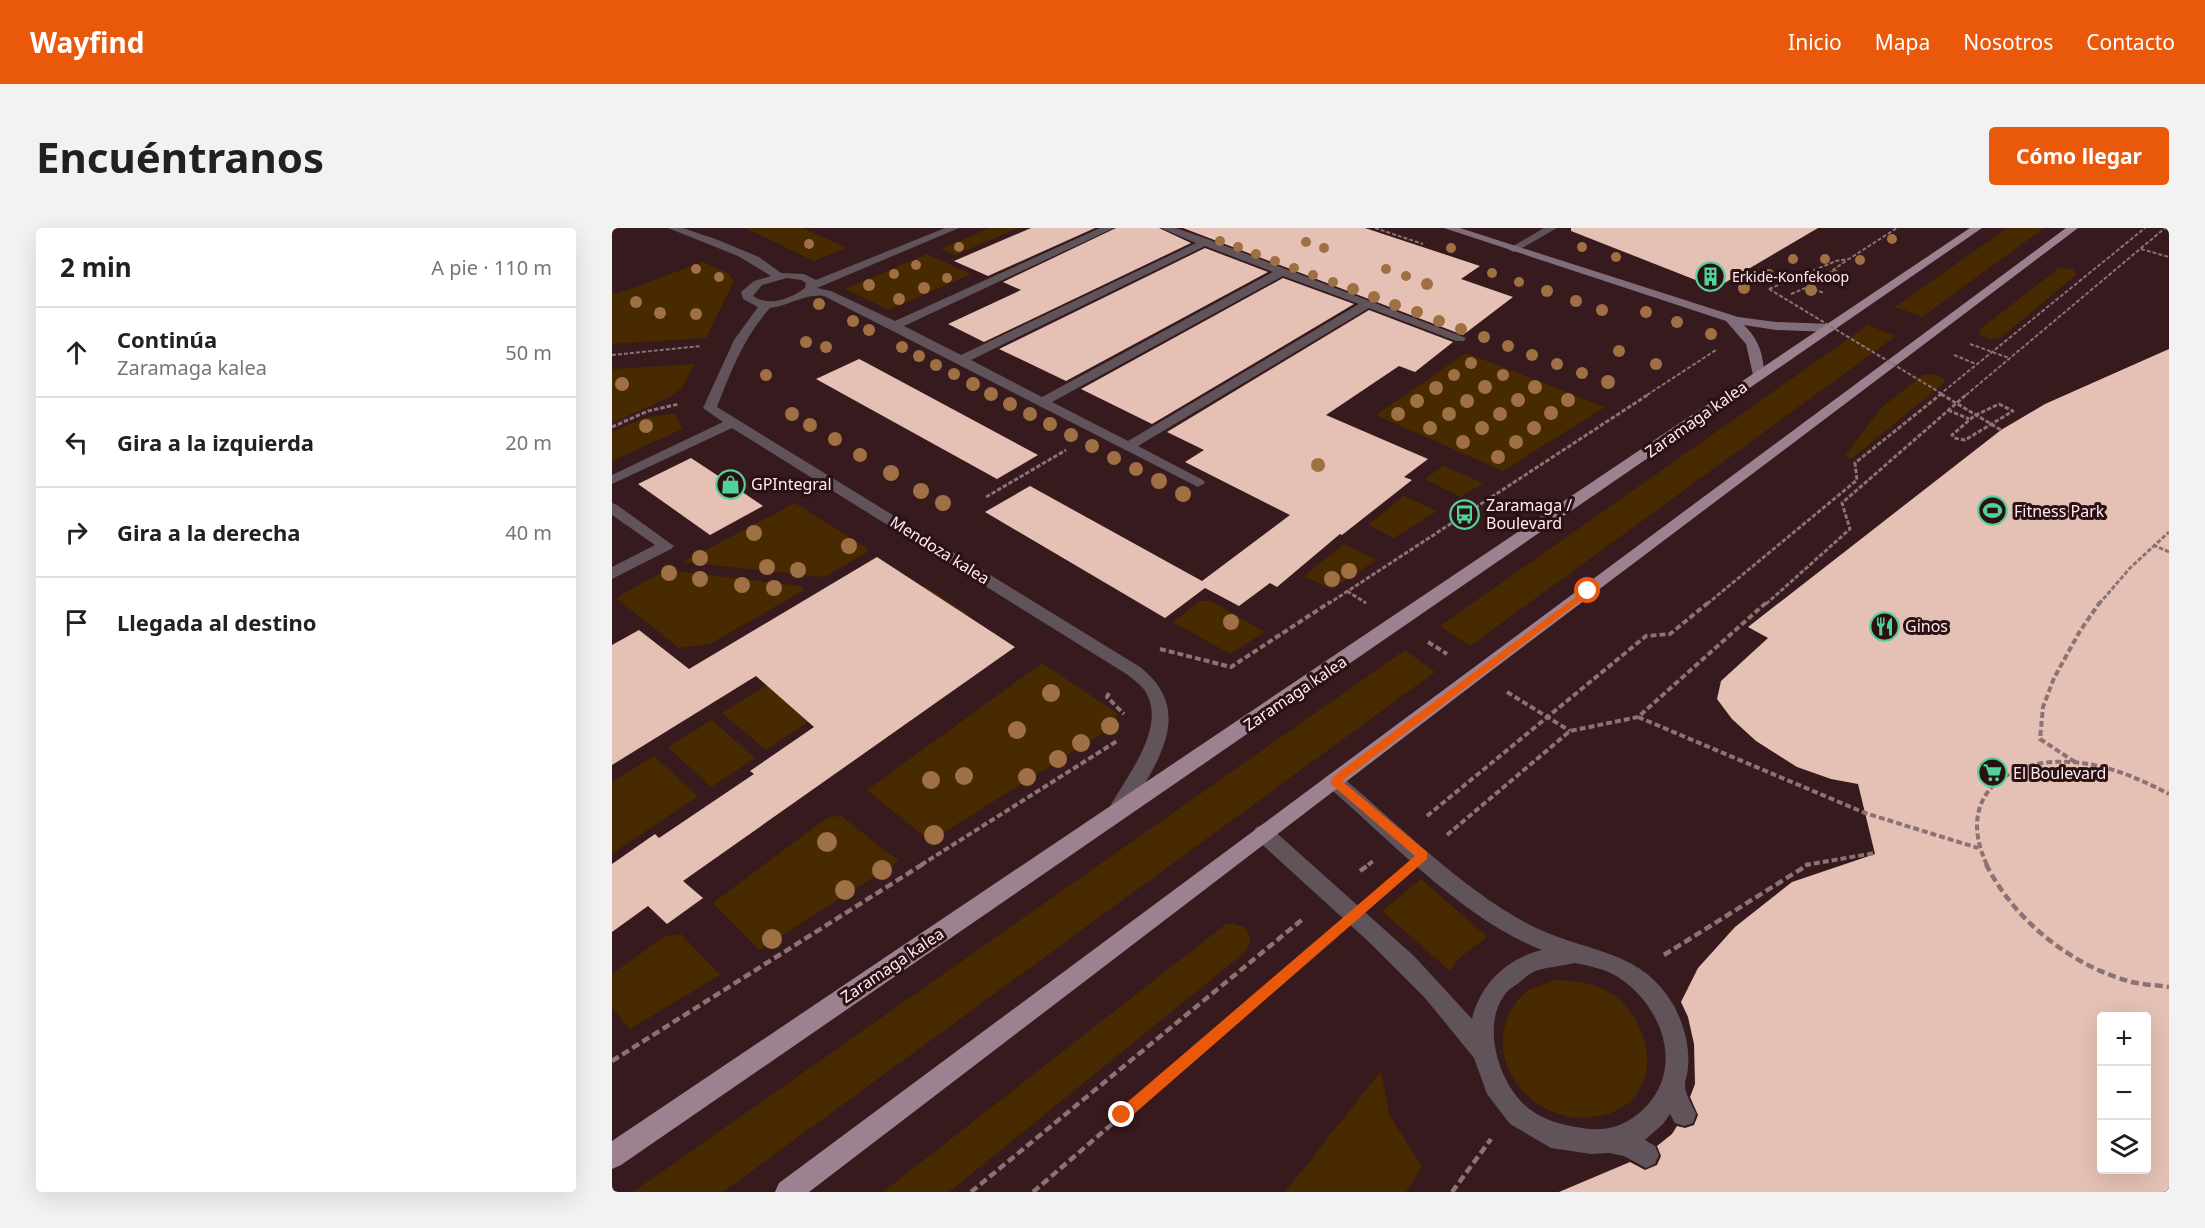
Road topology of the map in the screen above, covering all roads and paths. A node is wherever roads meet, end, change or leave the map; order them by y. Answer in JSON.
{"nodes":[{"id":1,"x":954,"y":228,"type":"edge"},
{"id":2,"x":1109,"y":228,"type":"edge"},
{"id":3,"x":1166,"y":228,"type":"edge"},
{"id":4,"x":1449,"y":228,"type":"edge"},
{"id":5,"x":1552,"y":228,"type":"edge"},
{"id":6,"x":1897,"y":228,"type":"edge"},
{"id":7,"x":1977,"y":228,"type":"edge"},
{"id":8,"x":2073,"y":228,"type":"edge"},
{"id":9,"x":2145,"y":228,"type":"edge"},
{"id":10,"x":2165,"y":228,"type":"edge"},
{"id":11,"x":679,"y":229,"type":"edge"},
{"id":12,"x":1206,"y":243,"type":"junction"},
{"id":13,"x":2140,"y":248,"type":"junction"},
{"id":14,"x":1513,"y":249,"type":"junction"},
{"id":15,"x":2169,"y":257,"type":"edge"},
{"id":16,"x":1849,"y":259,"type":"junction"},
{"id":17,"x":1283,"y":271,"type":"junction"},
{"id":18,"x":778,"y":276,"type":"junction"},
{"id":19,"x":811,"y":288,"type":"junction"},
{"id":20,"x":1781,"y":298,"type":"dead end"},
{"id":21,"x":767,"y":304,"type":"junction"},
{"id":22,"x":1367,"y":304,"type":"junction"},
{"id":23,"x":1729,"y":317,"type":"junction"},
{"id":24,"x":895,"y":326,"type":"junction"},
{"id":25,"x":1831,"y":328,"type":"junction"},
{"id":26,"x":1460,"y":338,"type":"dead end"},
{"id":27,"x":736,"y":343,"type":"junction"},
{"id":28,"x":1717,"y":350,"type":"dead end"},
{"id":29,"x":612,"y":355,"type":"edge"},
{"id":30,"x":961,"y":360,"type":"junction"},
{"id":31,"x":1758,"y":376,"type":"junction"},
{"id":32,"x":1042,"y":402,"type":"junction"},
{"id":33,"x":680,"y":403,"type":"dead end"},
{"id":34,"x":1948,"y":410,"type":"junction"},
{"id":35,"x":1969,"y":419,"type":"junction"},
{"id":36,"x":733,"y":422,"type":"junction"},
{"id":37,"x":1993,"y":425,"type":"junction"},
{"id":38,"x":612,"y":427,"type":"edge"},
{"id":39,"x":2001,"y":430,"type":"dead end"},
{"id":40,"x":1099,"y":431,"type":"junction"},
{"id":41,"x":1129,"y":446,"type":"junction"},
{"id":42,"x":612,"y":480,"type":"edge"},
{"id":43,"x":1198,"y":483,"type":"dead end"},
{"id":44,"x":986,"y":497,"type":"dead end"},
{"id":45,"x":612,"y":508,"type":"edge"},
{"id":46,"x":2169,"y":532,"type":"edge"},
{"id":47,"x":2153,"y":544,"type":"junction"},
{"id":48,"x":2169,"y":552,"type":"edge"},
{"id":49,"x":612,"y":574,"type":"edge"},
{"id":50,"x":1134,"y":671,"type":"junction"},
{"id":51,"x":1125,"y":716,"type":"dead end"},
{"id":52,"x":1638,"y":717,"type":"junction"},
{"id":53,"x":1124,"y":736,"type":"dead end"},
{"id":54,"x":2075,"y":762,"type":"junction"},
{"id":55,"x":1334,"y":781,"type":"junction"},
{"id":56,"x":2169,"y":794,"type":"edge"},
{"id":57,"x":1117,"y":812,"type":"junction"},
{"id":58,"x":1263,"y":833,"type":"junction"},
{"id":59,"x":1401,"y":837,"type":"junction"},
{"id":60,"x":1978,"y":848,"type":"junction"},
{"id":61,"x":1875,"y":853,"type":"dead end"},
{"id":62,"x":1423,"y":856,"type":"junction"},
{"id":63,"x":1331,"y":895,"type":"junction"},
{"id":64,"x":1354,"y":916,"type":"junction"},
{"id":65,"x":1575,"y":953,"type":"junction"},
{"id":66,"x":1633,"y":974,"type":"junction"},
{"id":67,"x":2169,"y":987,"type":"edge"},
{"id":68,"x":1482,"y":1050,"type":"junction"},
{"id":69,"x":612,"y":1061,"type":"edge"},
{"id":70,"x":1674,"y":1088,"type":"junction"},
{"id":71,"x":1513,"y":1109,"type":"junction"},
{"id":72,"x":1684,"y":1114,"type":"dead end"},
{"id":73,"x":1608,"y":1141,"type":"junction"},
{"id":74,"x":1646,"y":1155,"type":"dead end"},
{"id":75,"x":612,"y":1156,"type":"edge"},
{"id":76,"x":788,"y":1192,"type":"edge"},
{"id":77,"x":971,"y":1192,"type":"edge"},
{"id":78,"x":1033,"y":1192,"type":"edge"},
{"id":79,"x":1452,"y":1192,"type":"edge"}],
"edges":[{"from":1,"to":19,"type":"street"},
{"from":2,"to":24,"type":"street"},
{"from":3,"to":12,"type":"street"},
{"from":4,"to":14,"type":"street"},
{"from":5,"to":14,"type":"street"},
{"from":6,"to":16,"type":"path"},
{"from":7,"to":25,"type":"main road","name":"Zaramaga kalea"},
{"from":8,"to":55,"type":"main road"},
{"from":9,"to":59,"type":"path"},
{"from":10,"to":13,"type":"path"},
{"from":11,"to":18,"type":"street"},
{"from":12,"to":17,"type":"street"},
{"from":12,"to":30,"type":"street"},
{"from":13,"to":15,"type":"path"},
{"from":13,"to":34,"type":"path"},
{"from":14,"to":23,"type":"street"},
{"from":16,"to":20,"type":"path"},
{"from":16,"to":37,"type":"path","bridge":true},
{"from":17,"to":22,"type":"street"},
{"from":17,"to":32,"type":"street"},
{"from":18,"to":19,"type":"street"},
{"from":18,"to":21,"type":"street"},
{"from":19,"to":21,"type":"street"},
{"from":19,"to":24,"type":"street"},
{"from":21,"to":27,"type":"street","name":"Mendoza kalea"},
{"from":22,"to":26,"type":"street"},
{"from":22,"to":41,"type":"street"},
{"from":23,"to":25,"type":"street"},
{"from":23,"to":31,"type":"street"},
{"from":24,"to":30,"type":"street"},
{"from":25,"to":31,"type":"main road","name":"Zaramaga kalea"},
{"from":27,"to":29,"type":"path"},
{"from":27,"to":36,"type":"street","name":"Mendoza kalea"},
{"from":28,"to":50,"type":"path"},
{"from":30,"to":32,"type":"street"},
{"from":31,"to":57,"type":"main road","name":"Zaramaga kalea"},
{"from":32,"to":40,"type":"street"},
{"from":33,"to":38,"type":"path"},
{"from":34,"to":35,"type":"path"},
{"from":34,"to":52,"type":"path"},
{"from":35,"to":37,"type":"path"},
{"from":35,"to":37,"type":"path"},
{"from":36,"to":42,"type":"street"},
{"from":36,"to":50,"type":"street","name":"Mendoza kalea"},
{"from":37,"to":39,"type":"path","bridge":true},
{"from":40,"to":41,"type":"street"},
{"from":40,"to":44,"type":"path"},
{"from":41,"to":43,"type":"street"},
{"from":45,"to":49,"type":"street"},
{"from":46,"to":47,"type":"path"},
{"from":47,"to":48,"type":"path"},
{"from":47,"to":54,"type":"path"},
{"from":50,"to":51,"type":"path"},
{"from":50,"to":57,"type":"street","name":"Mendoza kalea"},
{"from":52,"to":60,"type":"path"},
{"from":52,"to":62,"type":"path"},
{"from":53,"to":69,"type":"path"},
{"from":54,"to":56,"type":"path"},
{"from":54,"to":60,"type":"path"},
{"from":55,"to":58,"type":"main road"},
{"from":55,"to":59,"type":"street"},
{"from":57,"to":75,"type":"main road","name":"Zaramaga kalea"},
{"from":58,"to":63,"type":"street"},
{"from":58,"to":76,"type":"main road"},
{"from":59,"to":62,"type":"street"},
{"from":59,"to":63,"type":"path"},
{"from":60,"to":67,"type":"path"},
{"from":61,"to":66,"type":"path"},
{"from":62,"to":64,"type":"path"},
{"from":62,"to":65,"type":"street"},
{"from":63,"to":64,"type":"street"},
{"from":63,"to":77,"type":"path"},
{"from":64,"to":68,"type":"street"},
{"from":64,"to":78,"type":"path"},
{"from":65,"to":66,"type":"street"},
{"from":65,"to":68,"type":"street"},
{"from":66,"to":70,"type":"street"},
{"from":68,"to":71,"type":"street"},
{"from":70,"to":72,"type":"street"},
{"from":70,"to":73,"type":"street"},
{"from":71,"to":73,"type":"street"},
{"from":71,"to":79,"type":"path"},
{"from":73,"to":74,"type":"street"}]}
